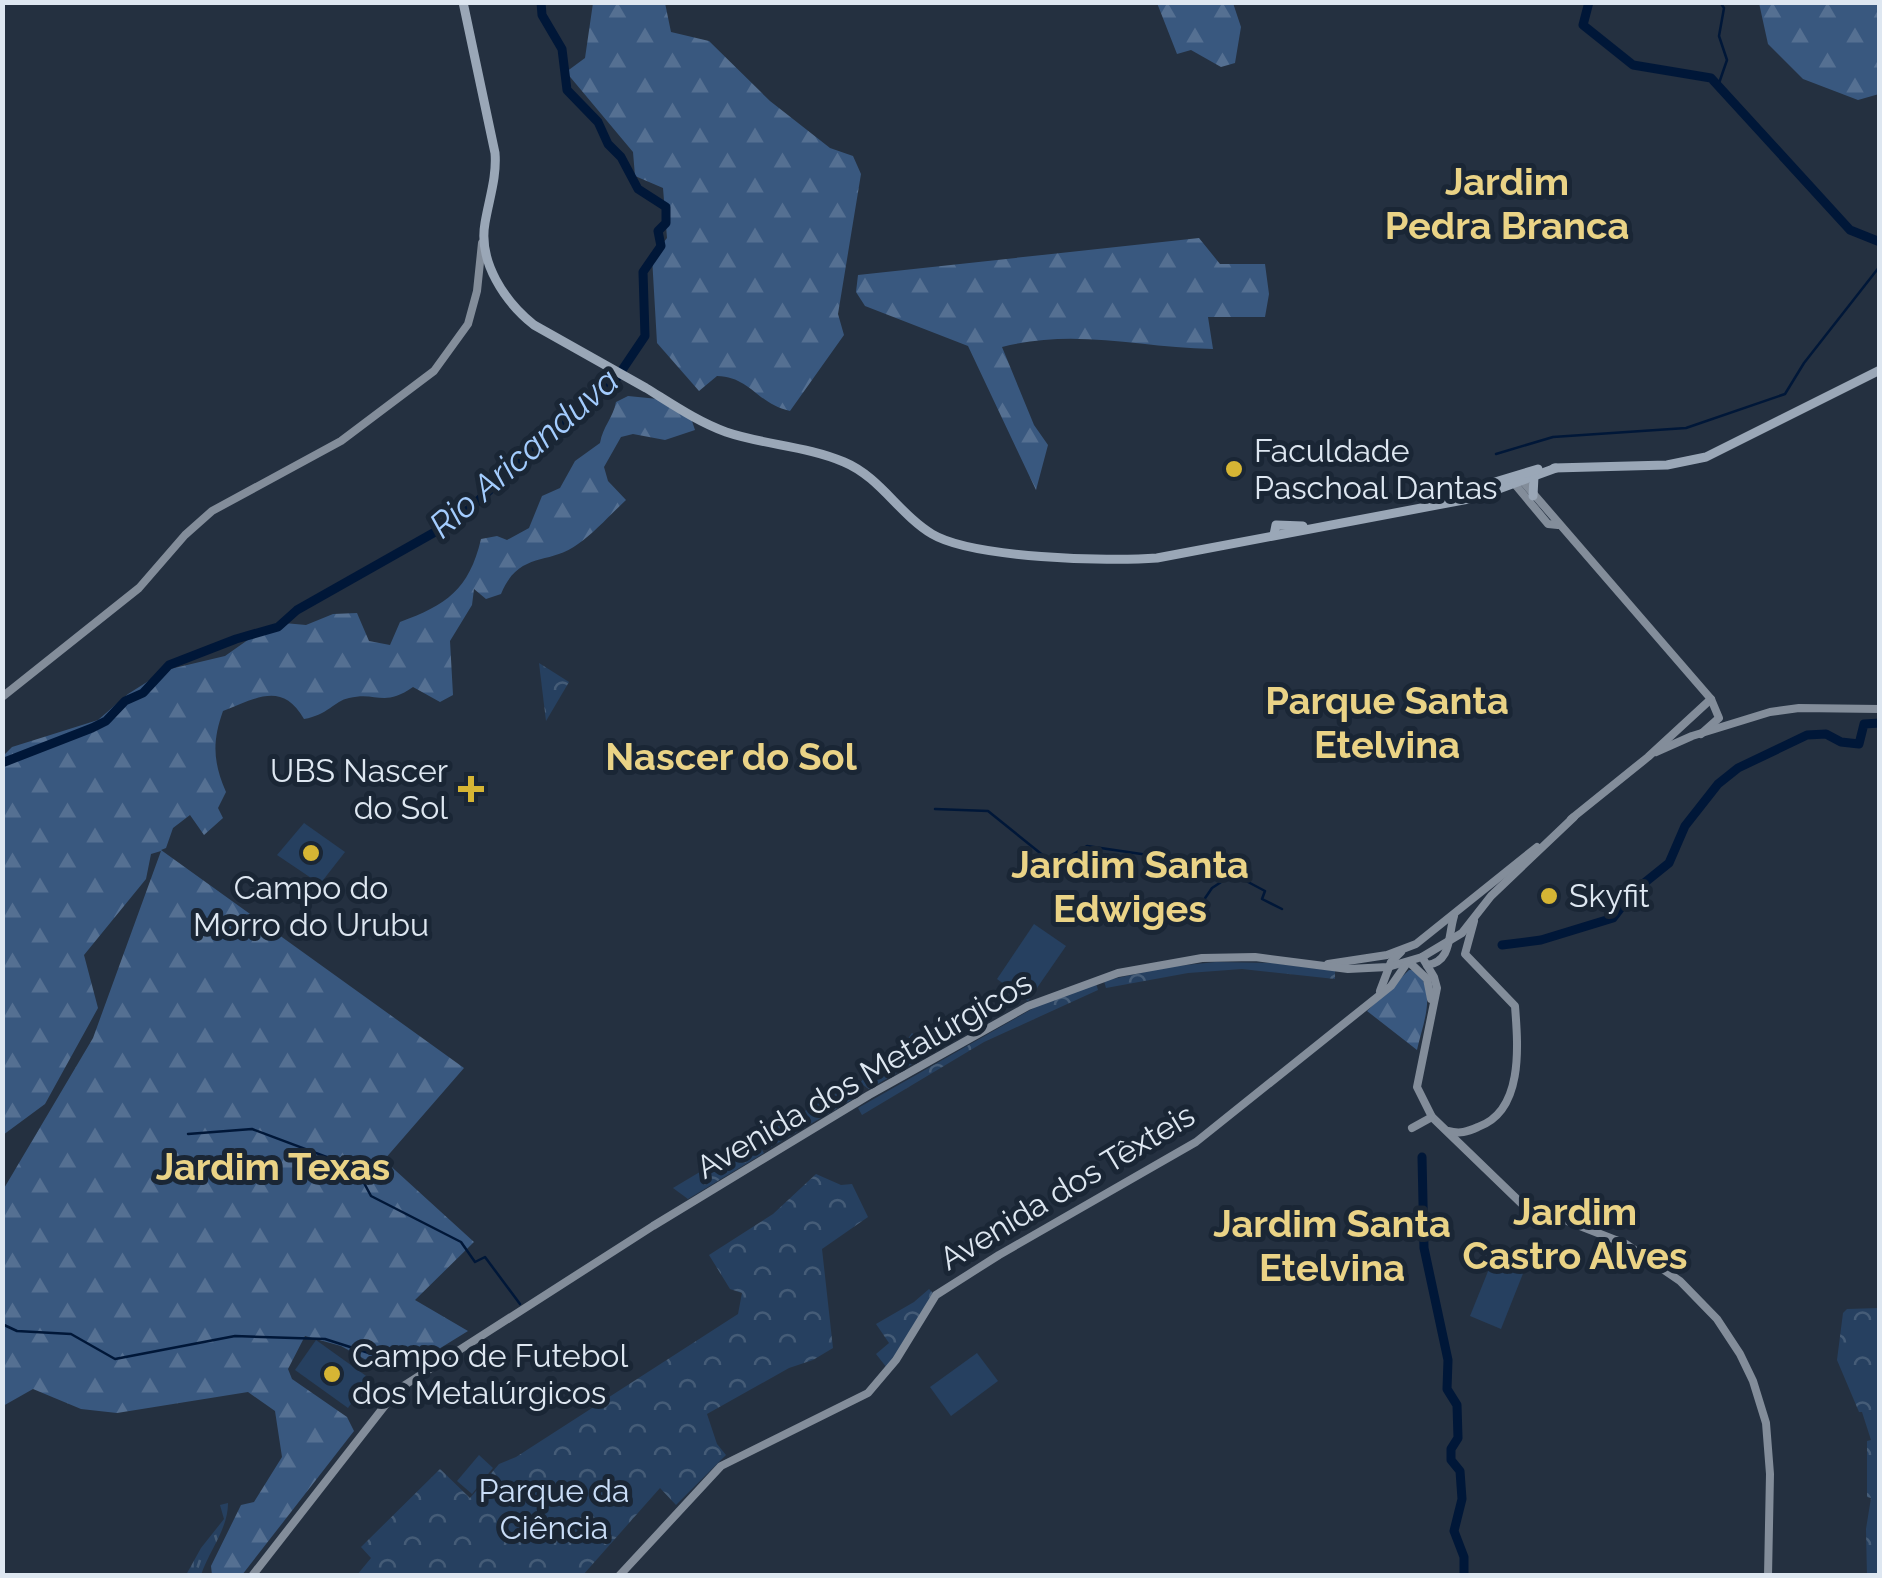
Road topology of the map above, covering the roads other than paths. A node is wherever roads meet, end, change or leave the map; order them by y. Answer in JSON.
{"nodes":[{"id":1,"x":463,"y":2,"type":"edge"},
{"id":2,"x":484,"y":230,"type":"junction"},
{"id":3,"x":1880,"y":370,"type":"edge"},
{"id":4,"x":1556,"y":468,"type":"junction"},
{"id":5,"x":1534,"y":476,"type":"junction"},
{"id":6,"x":1514,"y":480,"type":"junction"},
{"id":7,"x":1532,"y":496,"type":"junction"},
{"id":8,"x":1441,"y":501,"type":"junction"},
{"id":9,"x":1558,"y":525,"type":"junction"},
{"id":10,"x":1701,"y":687,"type":"junction"},
{"id":11,"x":2,"y":697,"type":"edge"},
{"id":12,"x":1711,"y":698,"type":"junction"},
{"id":13,"x":1880,"y":709,"type":"edge"},
{"id":14,"x":1718,"y":713,"type":"junction"},
{"id":15,"x":1694,"y":714,"type":"junction"},
{"id":16,"x":1736,"y":722,"type":"junction"},
{"id":17,"x":1682,"y":724,"type":"junction"},
{"id":18,"x":1696,"y":736,"type":"junction"},
{"id":19,"x":1648,"y":757,"type":"junction"},
{"id":20,"x":1574,"y":817,"type":"junction"},
{"id":21,"x":1457,"y":912,"type":"junction"},
{"id":22,"x":1474,"y":920,"type":"junction"},
{"id":23,"x":1424,"y":939,"type":"junction"},
{"id":24,"x":1449,"y":942,"type":"junction"},
{"id":25,"x":1402,"y":951,"type":"junction"},
{"id":26,"x":1424,"y":962,"type":"junction"},
{"id":27,"x":1408,"y":963,"type":"junction"},
{"id":28,"x":1315,"y":964,"type":"junction"},
{"id":29,"x":1388,"y":967,"type":"junction"},
{"id":30,"x":1374,"y":999,"type":"junction"},
{"id":31,"x":1431,"y":1011,"type":"junction"},
{"id":32,"x":1432,"y":1117,"type":"junction"},
{"id":33,"x":1412,"y":1128,"type":"dead end"},
{"id":34,"x":1446,"y":1130,"type":"junction"},
{"id":35,"x":1463,"y":1133,"type":"junction"},
{"id":36,"x":1472,"y":1158,"type":"junction"},
{"id":37,"x":252,"y":1576,"type":"edge"},
{"id":38,"x":619,"y":1576,"type":"edge"},
{"id":39,"x":1768,"y":1576,"type":"edge"}],
"edges":[{"from":1,"to":2,"type":"main road"},
{"from":2,"to":8,"type":"main road"},
{"from":2,"to":11,"type":"main road"},
{"from":3,"to":4,"type":"main road"},
{"from":4,"to":5,"type":"main road"},
{"from":4,"to":6,"type":"main road"},
{"from":5,"to":6,"type":"main road"},
{"from":5,"to":7,"type":"main road"},
{"from":6,"to":7,"type":"main road"},
{"from":6,"to":8,"type":"main road"},
{"from":6,"to":8,"type":"main road"},
{"from":6,"to":9,"type":"main road"},
{"from":7,"to":9,"type":"main road"},
{"from":9,"to":10,"type":"main road"},
{"from":10,"to":12,"type":"main road"},
{"from":10,"to":15,"type":"main road"},
{"from":12,"to":14,"type":"main road"},
{"from":12,"to":15,"type":"main road"},
{"from":13,"to":16,"type":"main road"},
{"from":14,"to":16,"type":"main road"},
{"from":14,"to":18,"type":"main road"},
{"from":15,"to":17,"type":"main road"},
{"from":16,"to":18,"type":"main road"},
{"from":17,"to":18,"type":"main road"},
{"from":17,"to":19,"type":"main road"},
{"from":18,"to":19,"type":"main road"},
{"from":19,"to":20,"type":"main road"},
{"from":20,"to":21,"type":"main road","name":"Avenida dos Metalúrgicos"},
{"from":20,"to":22,"type":"main road","name":"Avenida dos Metalúrgicos"},
{"from":21,"to":22,"type":"main road"},
{"from":21,"to":23,"type":"main road","name":"Avenida dos Metalúrgicos"},
{"from":21,"to":24,"type":"main road"},
{"from":22,"to":24,"type":"main road","name":"Avenida dos Metalúrgicos"},
{"from":22,"to":35,"type":"main road"},
{"from":23,"to":25,"type":"main road","name":"Avenida dos Metalúrgicos"},
{"from":23,"to":26,"type":"main road"},
{"from":24,"to":26,"type":"main road","name":"Avenida dos Metalúrgicos"},
{"from":25,"to":28,"type":"main road","name":"Avenida dos Metalúrgicos"},
{"from":25,"to":29,"type":"main road","name":"Avenida dos Têxteis"},
{"from":26,"to":27,"type":"main road","name":"Avenida dos Metalúrgicos"},
{"from":26,"to":31,"type":"main road"},
{"from":27,"to":29,"type":"main road","name":"Avenida dos Metalúrgicos"},
{"from":27,"to":30,"type":"main road","name":"Avenida dos Têxteis"},
{"from":27,"to":31,"type":"main road"},
{"from":28,"to":29,"type":"main road","name":"Avenida dos Metalúrgicos"},
{"from":28,"to":37,"type":"main road","name":"Avenida dos Metalúrgicos"},
{"from":29,"to":30,"type":"main road","name":"Avenida dos Têxteis"},
{"from":30,"to":38,"type":"main road","name":"Avenida dos Têxteis"},
{"from":31,"to":32,"type":"main road"},
{"from":32,"to":33,"type":"main road"},
{"from":32,"to":34,"type":"main road"},
{"from":34,"to":35,"type":"main road"},
{"from":34,"to":36,"type":"main road"},
{"from":35,"to":36,"type":"main road"},
{"from":36,"to":39,"type":"main road"}]}
